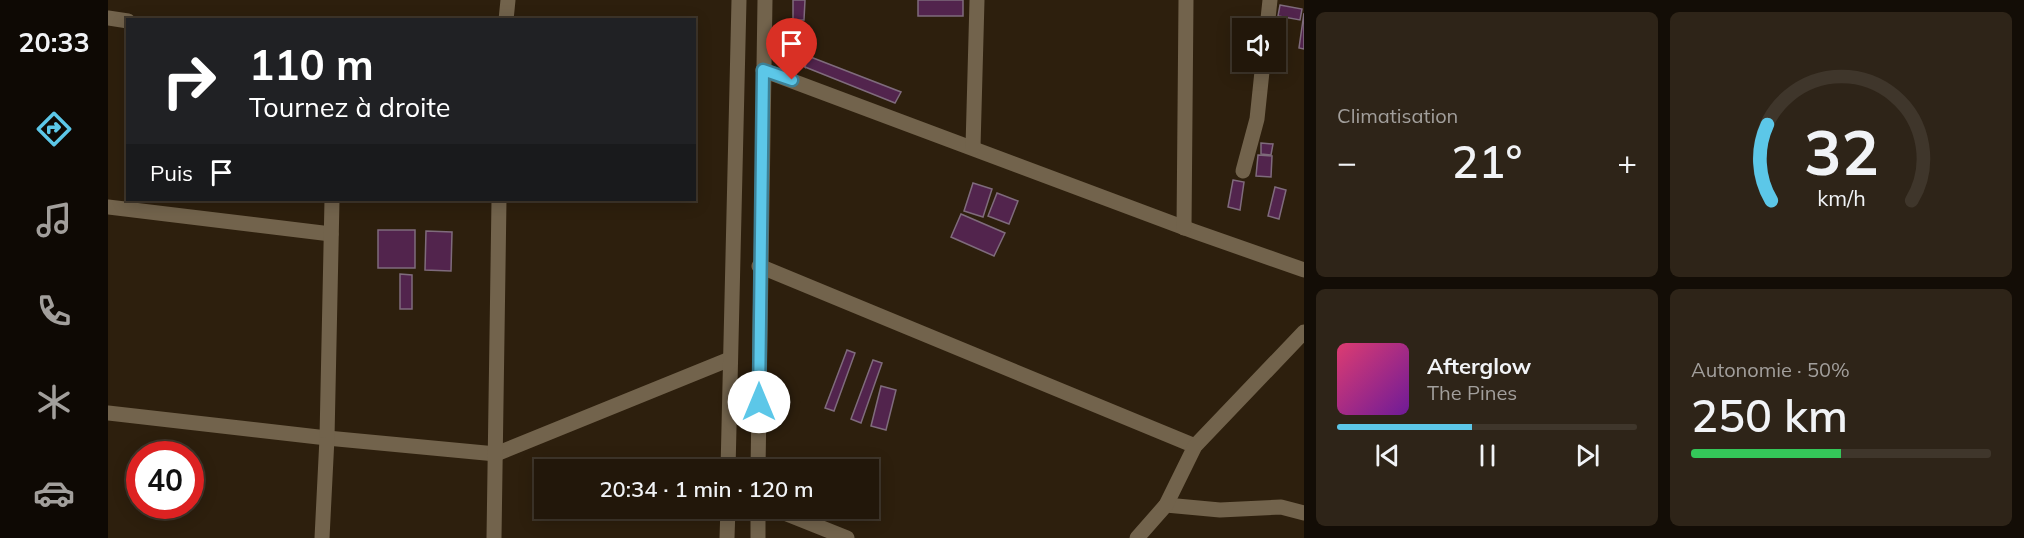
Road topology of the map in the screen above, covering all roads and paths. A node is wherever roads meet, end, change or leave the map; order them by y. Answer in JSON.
{"nodes":[{"id":1,"x":508,"y":0,"type":"edge"},
{"id":2,"x":738,"y":0,"type":"edge"},
{"id":3,"x":765,"y":0,"type":"edge"},
{"id":4,"x":977,"y":0,"type":"edge"},
{"id":5,"x":1186,"y":0,"type":"edge"},
{"id":6,"x":1270,"y":0,"type":"edge"},
{"id":7,"x":108,"y":18,"type":"edge"},
{"id":8,"x":506,"y":18,"type":"edge"},
{"id":9,"x":1267,"y":18,"type":"edge"},
{"id":10,"x":126,"y":21,"type":"edge"},
{"id":11,"x":763,"y":70,"type":"junction"},
{"id":12,"x":1262,"y":72,"type":"edge"},
{"id":13,"x":973,"y":147,"type":"junction"},
{"id":14,"x":1243,"y":171,"type":"dead end"},
{"id":15,"x":332,"y":201,"type":"edge"},
{"id":16,"x":499,"y":201,"type":"edge"},
{"id":17,"x":108,"y":207,"type":"edge"},
{"id":18,"x":1184,"y":228,"type":"junction"},
{"id":19,"x":331,"y":234,"type":"junction"},
{"id":20,"x":759,"y":266,"type":"junction"},
{"id":21,"x":1304,"y":270,"type":"edge"},
{"id":22,"x":1304,"y":332,"type":"edge"},
{"id":23,"x":730,"y":359,"type":"junction"},
{"id":24,"x":108,"y":413,"type":"edge"},
{"id":25,"x":327,"y":438,"type":"junction"},
{"id":26,"x":1195,"y":446,"type":"junction"},
{"id":27,"x":496,"y":454,"type":"junction"},
{"id":28,"x":728,"y":459,"type":"edge"},
{"id":29,"x":759,"y":459,"type":"edge"},
{"id":30,"x":1166,"y":505,"type":"junction"},
{"id":31,"x":1304,"y":513,"type":"edge"},
{"id":32,"x":728,"y":519,"type":"edge"},
{"id":33,"x":758,"y":519,"type":"edge"},
{"id":34,"x":800,"y":519,"type":"edge"},
{"id":35,"x":322,"y":538,"type":"edge"},
{"id":36,"x":494,"y":538,"type":"edge"},
{"id":37,"x":727,"y":538,"type":"edge"},
{"id":38,"x":758,"y":538,"type":"edge"},
{"id":39,"x":847,"y":538,"type":"edge"},
{"id":40,"x":1137,"y":538,"type":"edge"}],
"edges":[{"from":1,"to":8,"type":"street"},
{"from":2,"to":23,"type":"street"},
{"from":3,"to":11,"type":"street"},
{"from":4,"to":13,"type":"street"},
{"from":5,"to":18,"type":"street"},
{"from":6,"to":9,"type":"street"},
{"from":7,"to":10,"type":"street"},
{"from":11,"to":13,"type":"street"},
{"from":11,"to":20,"type":"street"},
{"from":12,"to":14,"type":"street"},
{"from":13,"to":18,"type":"street"},
{"from":15,"to":19,"type":"street"},
{"from":16,"to":27,"type":"street"},
{"from":17,"to":19,"type":"street"},
{"from":18,"to":21,"type":"street"},
{"from":19,"to":25,"type":"street"},
{"from":20,"to":26,"type":"street"},
{"from":20,"to":29,"type":"street"},
{"from":22,"to":26,"type":"street"},
{"from":23,"to":27,"type":"street"},
{"from":23,"to":28,"type":"street"},
{"from":24,"to":25,"type":"street"},
{"from":25,"to":27,"type":"street"},
{"from":25,"to":35,"type":"street"},
{"from":26,"to":30,"type":"street"},
{"from":27,"to":36,"type":"street"},
{"from":30,"to":31,"type":"street"},
{"from":30,"to":40,"type":"street"},
{"from":32,"to":37,"type":"street"},
{"from":33,"to":38,"type":"street"},
{"from":34,"to":39,"type":"street"}]}
